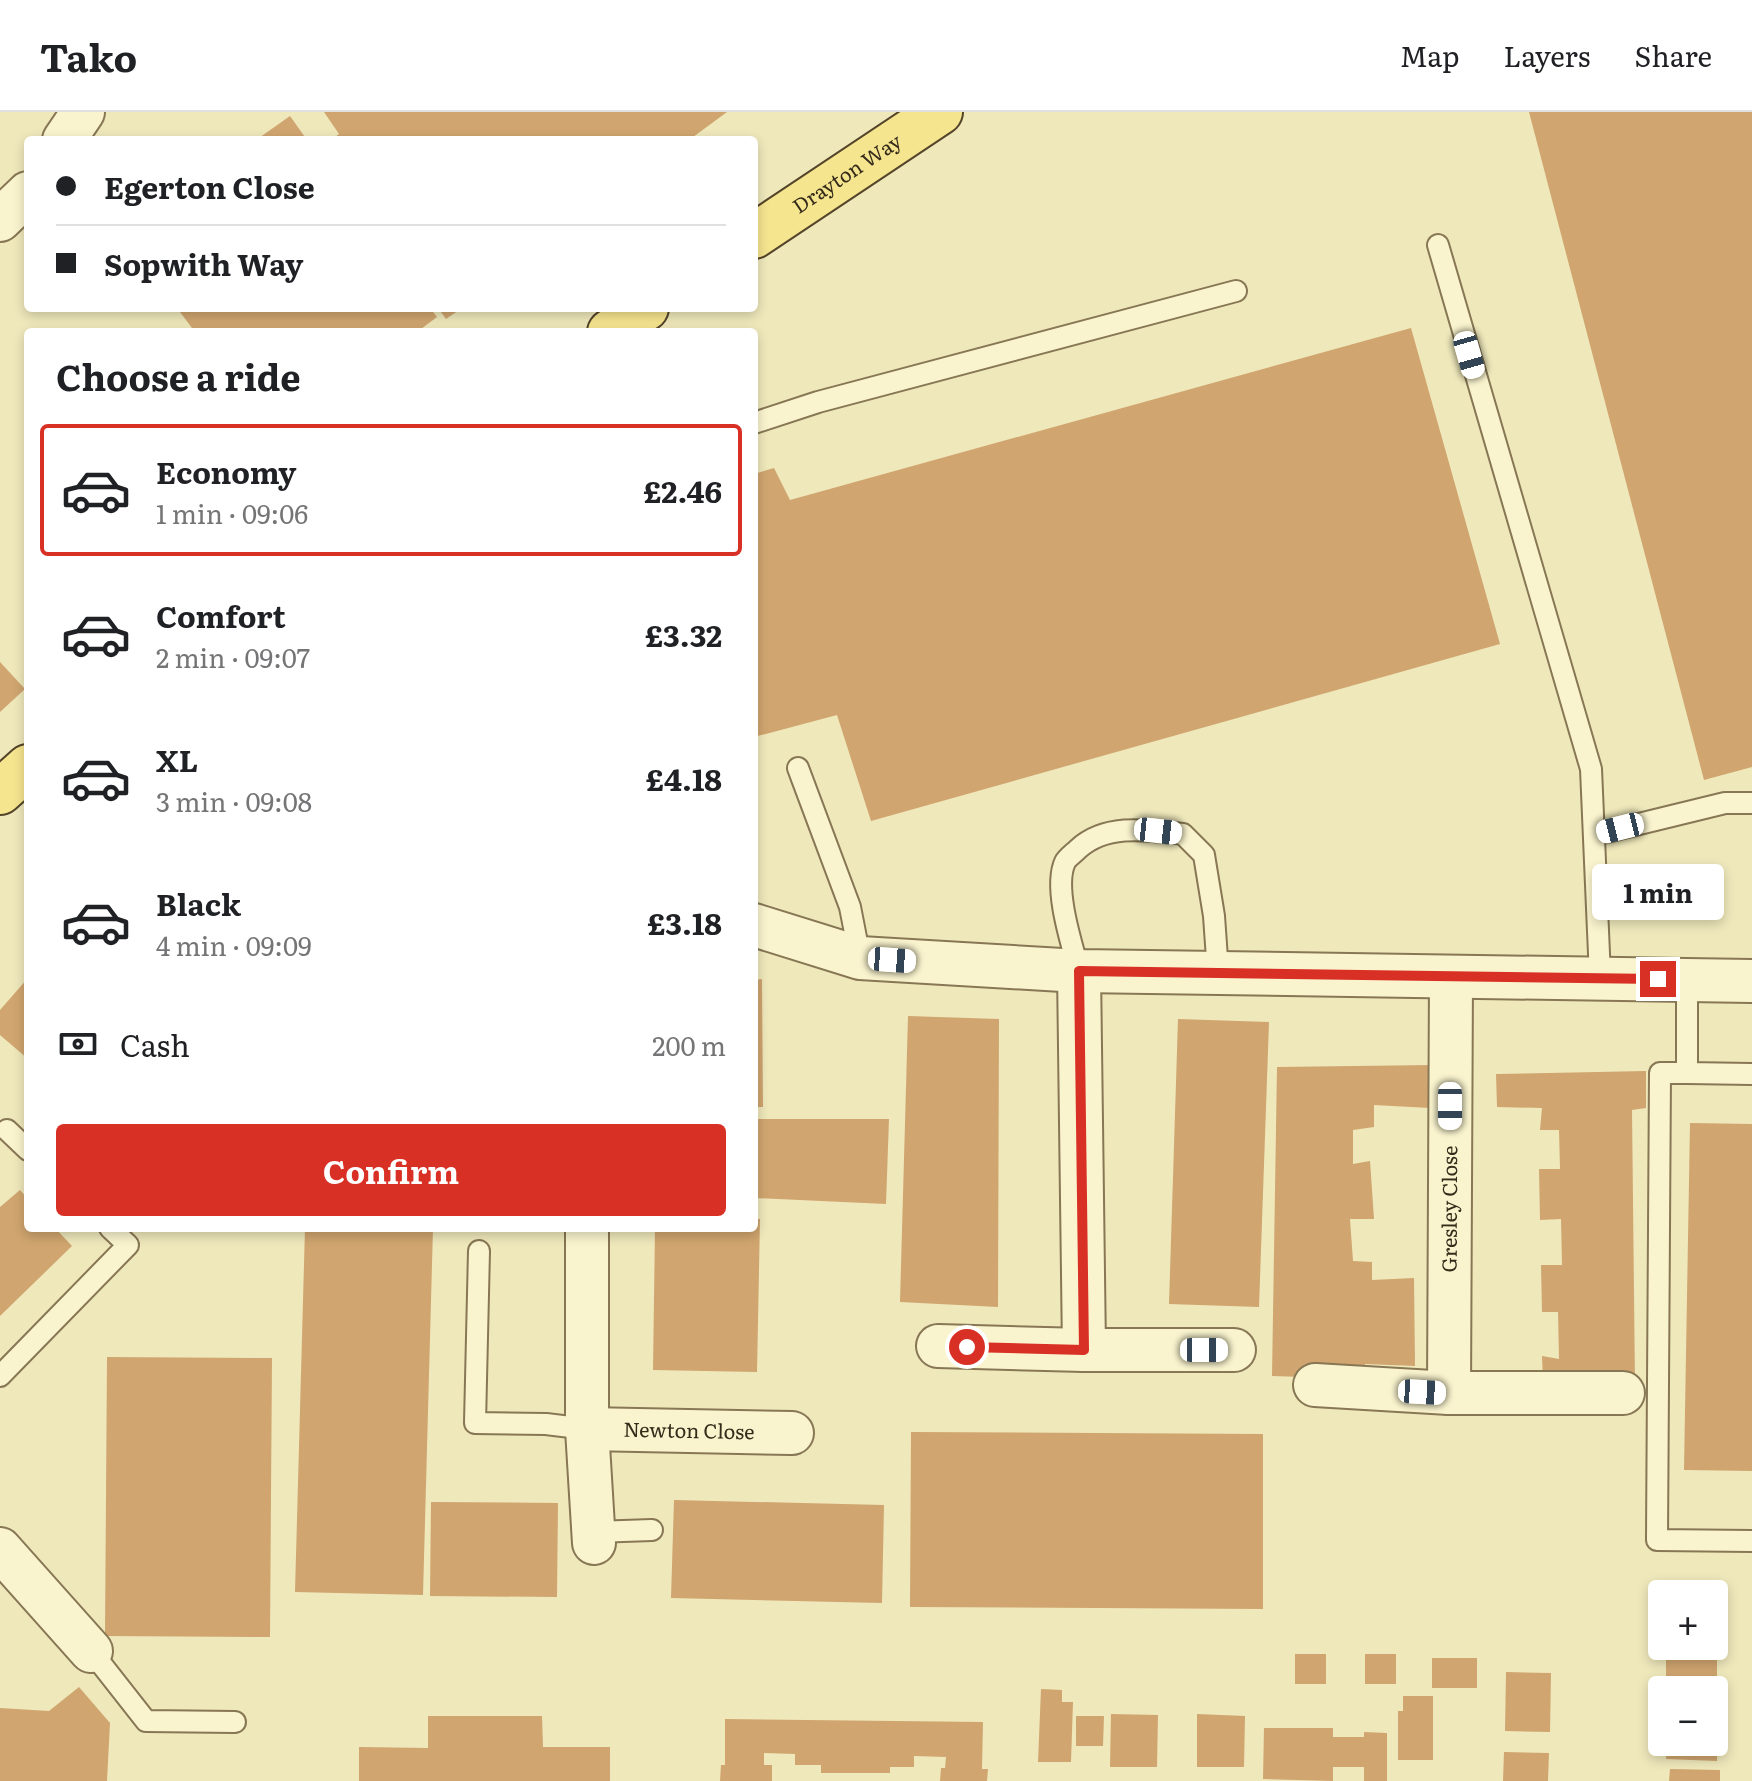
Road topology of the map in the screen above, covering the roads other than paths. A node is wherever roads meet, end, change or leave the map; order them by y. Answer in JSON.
{"nodes":[{"id":1,"x":83,"y":112,"type":"edge"},
{"id":2,"x":940,"y":112,"type":"edge"},
{"id":3,"x":67,"y":136,"type":"edge"},
{"id":4,"x":24,"y":197,"type":"edge"},
{"id":5,"x":0,"y":220,"type":"edge"},
{"id":6,"x":758,"y":233,"type":"edge"},
{"id":7,"x":1438,"y":245,"type":"dead end"},
{"id":8,"x":1236,"y":291,"type":"dead end"},
{"id":9,"x":640,"y":312,"type":"edge"},
{"id":10,"x":616,"y":328,"type":"edge"},
{"id":11,"x":758,"y":422,"type":"edge"},
{"id":12,"x":798,"y":768,"type":"dead end"},
{"id":13,"x":24,"y":771,"type":"edge"},
{"id":14,"x":0,"y":792,"type":"edge"},
{"id":15,"x":1752,"y":803,"type":"edge"},
{"id":16,"x":1594,"y":835,"type":"junction"},
{"id":17,"x":758,"y":926,"type":"edge"},
{"id":18,"x":860,"y":958,"type":"junction"},
{"id":19,"x":1079,"y":971,"type":"junction"},
{"id":20,"x":1218,"y":973,"type":"junction"},
{"id":21,"x":1600,"y":977,"type":"junction"},
{"id":22,"x":1451,"y":978,"type":"junction"},
{"id":23,"x":1687,"y":979,"type":"junction"},
{"id":24,"x":1752,"y":981,"type":"edge"},
{"id":25,"x":1687,"y":1073,"type":"junction"},
{"id":26,"x":1752,"y":1074,"type":"edge"},
{"id":27,"x":7,"y":1130,"type":"dead end"},
{"id":28,"x":24,"y":1146,"type":"edge"},
{"id":29,"x":114,"y":1232,"type":"edge"},
{"id":30,"x":587,"y":1232,"type":"edge"},
{"id":31,"x":479,"y":1251,"type":"dead end"},
{"id":32,"x":938,"y":1346,"type":"dead end"},
{"id":33,"x":1084,"y":1350,"type":"junction"},
{"id":34,"x":1234,"y":1350,"type":"dead end"},
{"id":35,"x":0,"y":1376,"type":"edge"},
{"id":36,"x":1315,"y":1385,"type":"dead end"},
{"id":37,"x":1449,"y":1393,"type":"junction"},
{"id":38,"x":1623,"y":1393,"type":"dead end"},
{"id":39,"x":587,"y":1429,"type":"junction"},
{"id":40,"x":792,"y":1433,"type":"dead end"},
{"id":41,"x":652,"y":1530,"type":"dead end"},
{"id":42,"x":594,"y":1538,"type":"joint"},
{"id":43,"x":1752,"y":1541,"type":"edge"},
{"id":44,"x":0,"y":1549,"type":"edge"},
{"id":45,"x":91,"y":1651,"type":"joint"},
{"id":46,"x":235,"y":1722,"type":"dead end"}],
"edges":[{"from":1,"to":3,"type":"street"},
{"from":2,"to":6,"type":"main road","name":"Drayton Way"},
{"from":4,"to":5,"type":"street"},
{"from":7,"to":16,"type":"lane"},
{"from":8,"to":11,"type":"lane"},
{"from":9,"to":10,"type":"main road"},
{"from":12,"to":18,"type":"lane"},
{"from":13,"to":14,"type":"main road"},
{"from":15,"to":16,"type":"lane"},
{"from":16,"to":21,"type":"lane"},
{"from":17,"to":18,"type":"street"},
{"from":18,"to":19,"type":"street"},
{"from":19,"to":20,"type":"street"},
{"from":19,"to":20,"type":"lane"},
{"from":19,"to":33,"type":"street"},
{"from":20,"to":22,"type":"street"},
{"from":21,"to":22,"type":"street"},
{"from":21,"to":23,"type":"street"},
{"from":22,"to":37,"type":"street","name":"Gresley Close"},
{"from":23,"to":24,"type":"street"},
{"from":23,"to":25,"type":"lane"},
{"from":25,"to":26,"type":"lane"},
{"from":25,"to":43,"type":"lane"},
{"from":27,"to":28,"type":"lane"},
{"from":29,"to":35,"type":"lane"},
{"from":30,"to":39,"type":"street"},
{"from":31,"to":39,"type":"lane"},
{"from":32,"to":33,"type":"street"},
{"from":33,"to":34,"type":"street"},
{"from":36,"to":37,"type":"street"},
{"from":37,"to":38,"type":"street"},
{"from":39,"to":40,"type":"street","name":"Newton Close"},
{"from":39,"to":42,"type":"street"},
{"from":41,"to":42,"type":"lane"},
{"from":44,"to":45,"type":"street"},
{"from":45,"to":46,"type":"lane"}]}
